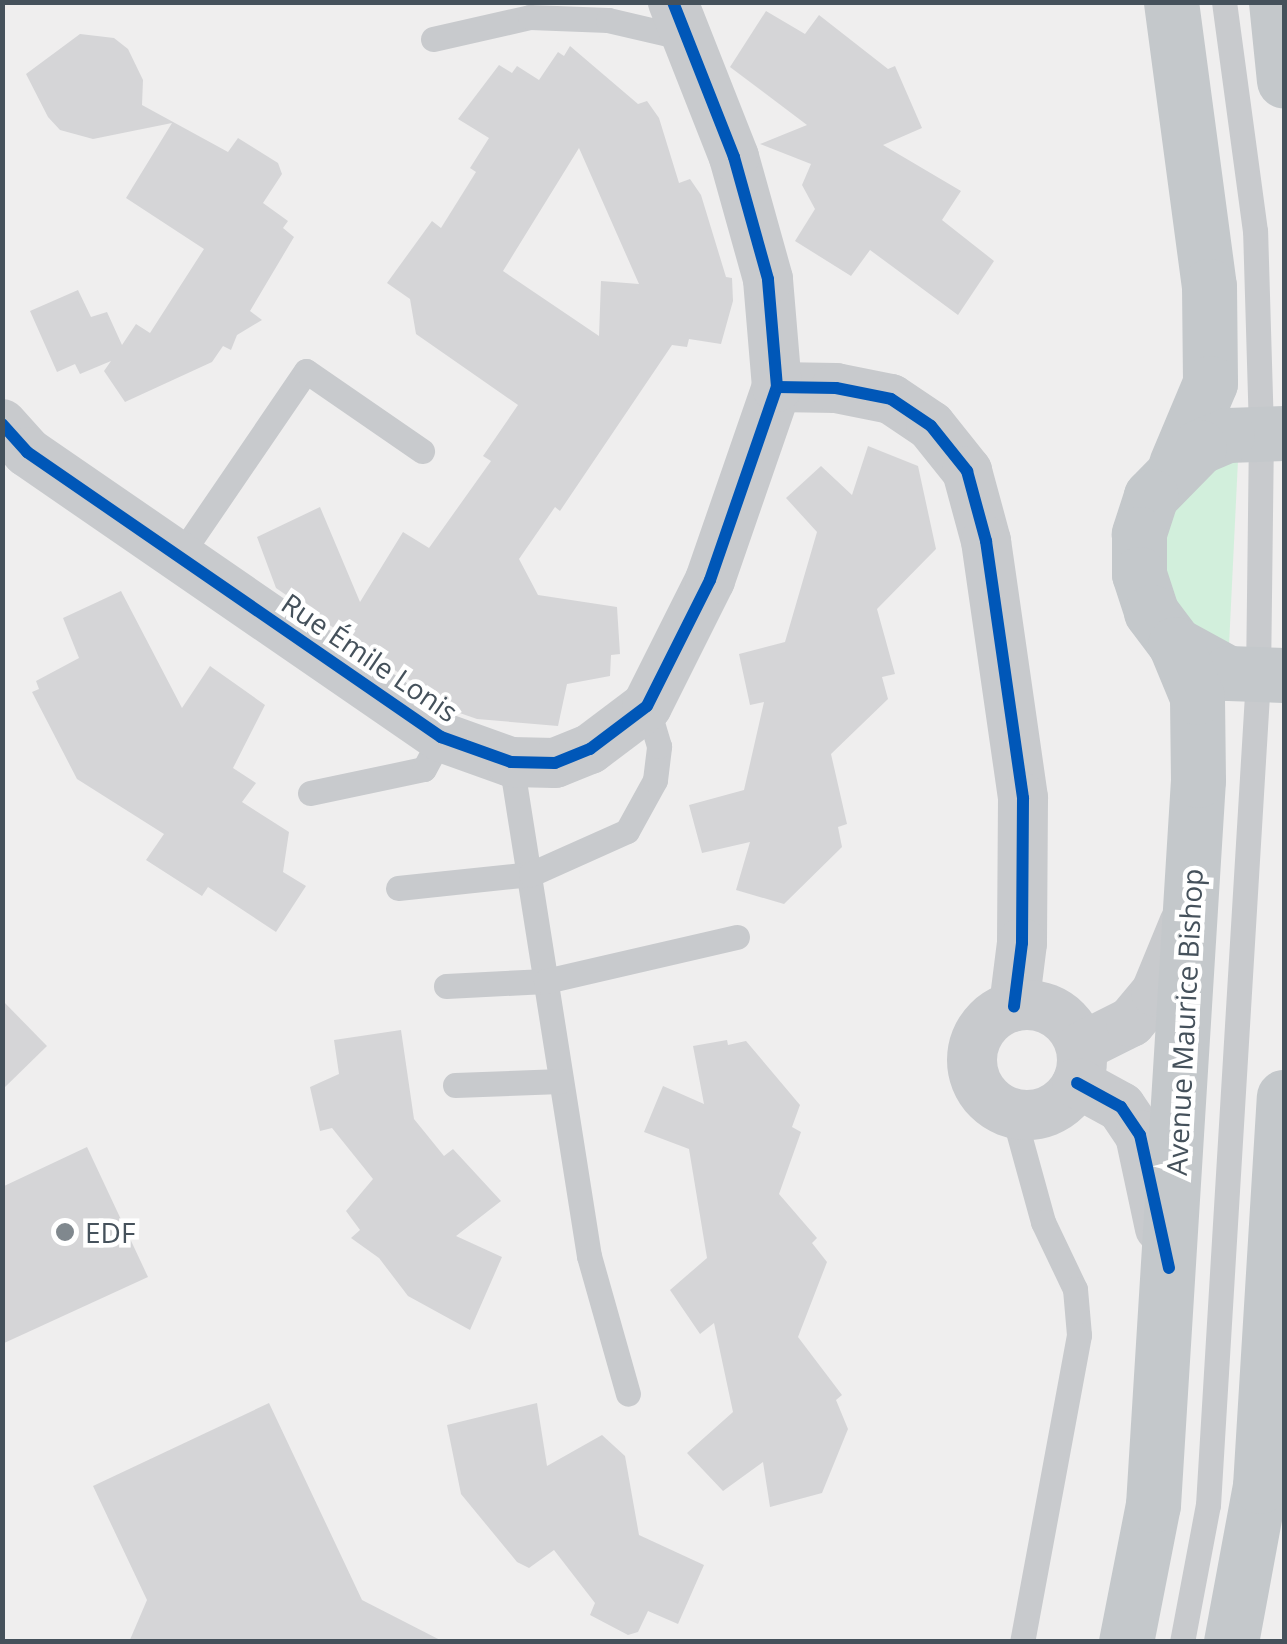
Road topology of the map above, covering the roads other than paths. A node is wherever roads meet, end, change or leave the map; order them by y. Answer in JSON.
{"nodes":[{"id":1,"x":1224,"y":2,"type":"edge"},
{"id":2,"x":1276,"y":2,"type":"edge"},
{"id":3,"x":1168,"y":12,"type":"edge"},
{"id":4,"x":681,"y":21,"type":"edge"},
{"id":5,"x":433,"y":39,"type":"dead end"},
{"id":6,"x":1284,"y":81,"type":"edge"},
{"id":7,"x":777,"y":387,"type":"junction"},
{"id":8,"x":2,"y":424,"type":"edge"},
{"id":9,"x":1273,"y":432,"type":"edge"},
{"id":10,"x":422,"y":451,"type":"dead end"},
{"id":11,"x":1176,"y":464,"type":"junction"},
{"id":12,"x":179,"y":557,"type":"junction"},
{"id":13,"x":1176,"y":644,"type":"junction"},
{"id":14,"x":1271,"y":676,"type":"edge"},
{"id":15,"x":647,"y":706,"type":"junction"},
{"id":16,"x":441,"y":737,"type":"junction"},
{"id":17,"x":512,"y":762,"type":"junction"},
{"id":18,"x":310,"y":793,"type":"dead end"},
{"id":19,"x":531,"y":874,"type":"junction"},
{"id":20,"x":398,"y":888,"type":"dead end"},
{"id":21,"x":1191,"y":906,"type":"junction"},
{"id":22,"x":737,"y":937,"type":"dead end"},
{"id":23,"x":546,"y":981,"type":"junction"},
{"id":24,"x":446,"y":986,"type":"dead end"},
{"id":25,"x":1014,"y":1006,"type":"junction"},
{"id":26,"x":1079,"y":1065,"type":"junction"},
{"id":27,"x":561,"y":1082,"type":"junction"},
{"id":28,"x":455,"y":1084,"type":"dead end"},
{"id":29,"x":1284,"y":1097,"type":"edge"},
{"id":30,"x":1013,"y":1114,"type":"junction"},
{"id":31,"x":1169,"y":1268,"type":"junction"},
{"id":32,"x":628,"y":1394,"type":"dead end"},
{"id":33,"x":1022,"y":1642,"type":"edge"},
{"id":34,"x":1126,"y":1642,"type":"edge"},
{"id":35,"x":1182,"y":1642,"type":"edge"},
{"id":36,"x":1231,"y":1642,"type":"edge"}],
"edges":[{"from":1,"to":9,"type":"lane"},
{"from":2,"to":6,"type":"main road"},
{"from":3,"to":11,"type":"main road"},
{"from":4,"to":5,"type":"lane"},
{"from":4,"to":7,"type":"street"},
{"from":7,"to":15,"type":"street","name":"Rue Émile Lonis"},
{"from":7,"to":25,"type":"street"},
{"from":8,"to":12,"type":"street","name":"Rue Émile Lonis"},
{"from":9,"to":11,"type":"main road"},
{"from":9,"to":14,"type":"lane"},
{"from":10,"to":12,"type":"lane"},
{"from":11,"to":13,"type":"main road"},
{"from":12,"to":16,"type":"street","name":"Rue Émile Lonis"},
{"from":13,"to":14,"type":"main road"},
{"from":13,"to":21,"type":"main road","name":"Avenue Maurice Bishop"},
{"from":14,"to":35,"type":"lane"},
{"from":15,"to":17,"type":"street","name":"Rue Émile Lonis"},
{"from":15,"to":19,"type":"lane"},
{"from":16,"to":17,"type":"street","name":"Rue Émile Lonis"},
{"from":16,"to":18,"type":"lane"},
{"from":17,"to":19,"type":"lane"},
{"from":19,"to":20,"type":"lane"},
{"from":19,"to":23,"type":"lane"},
{"from":21,"to":26,"type":"street"},
{"from":21,"to":31,"type":"main road","name":"Avenue Maurice Bishop"},
{"from":22,"to":23,"type":"lane"},
{"from":23,"to":24,"type":"lane"},
{"from":23,"to":27,"type":"lane"},
{"from":25,"to":26,"type":"street"},
{"from":25,"to":30,"type":"street"},
{"from":26,"to":30,"type":"street"},
{"from":26,"to":31,"type":"street"},
{"from":27,"to":28,"type":"lane"},
{"from":27,"to":32,"type":"lane"},
{"from":29,"to":36,"type":"main road"},
{"from":30,"to":33,"type":"lane"},
{"from":31,"to":34,"type":"main road","name":"Avenue Maurice Bishop"}]}
